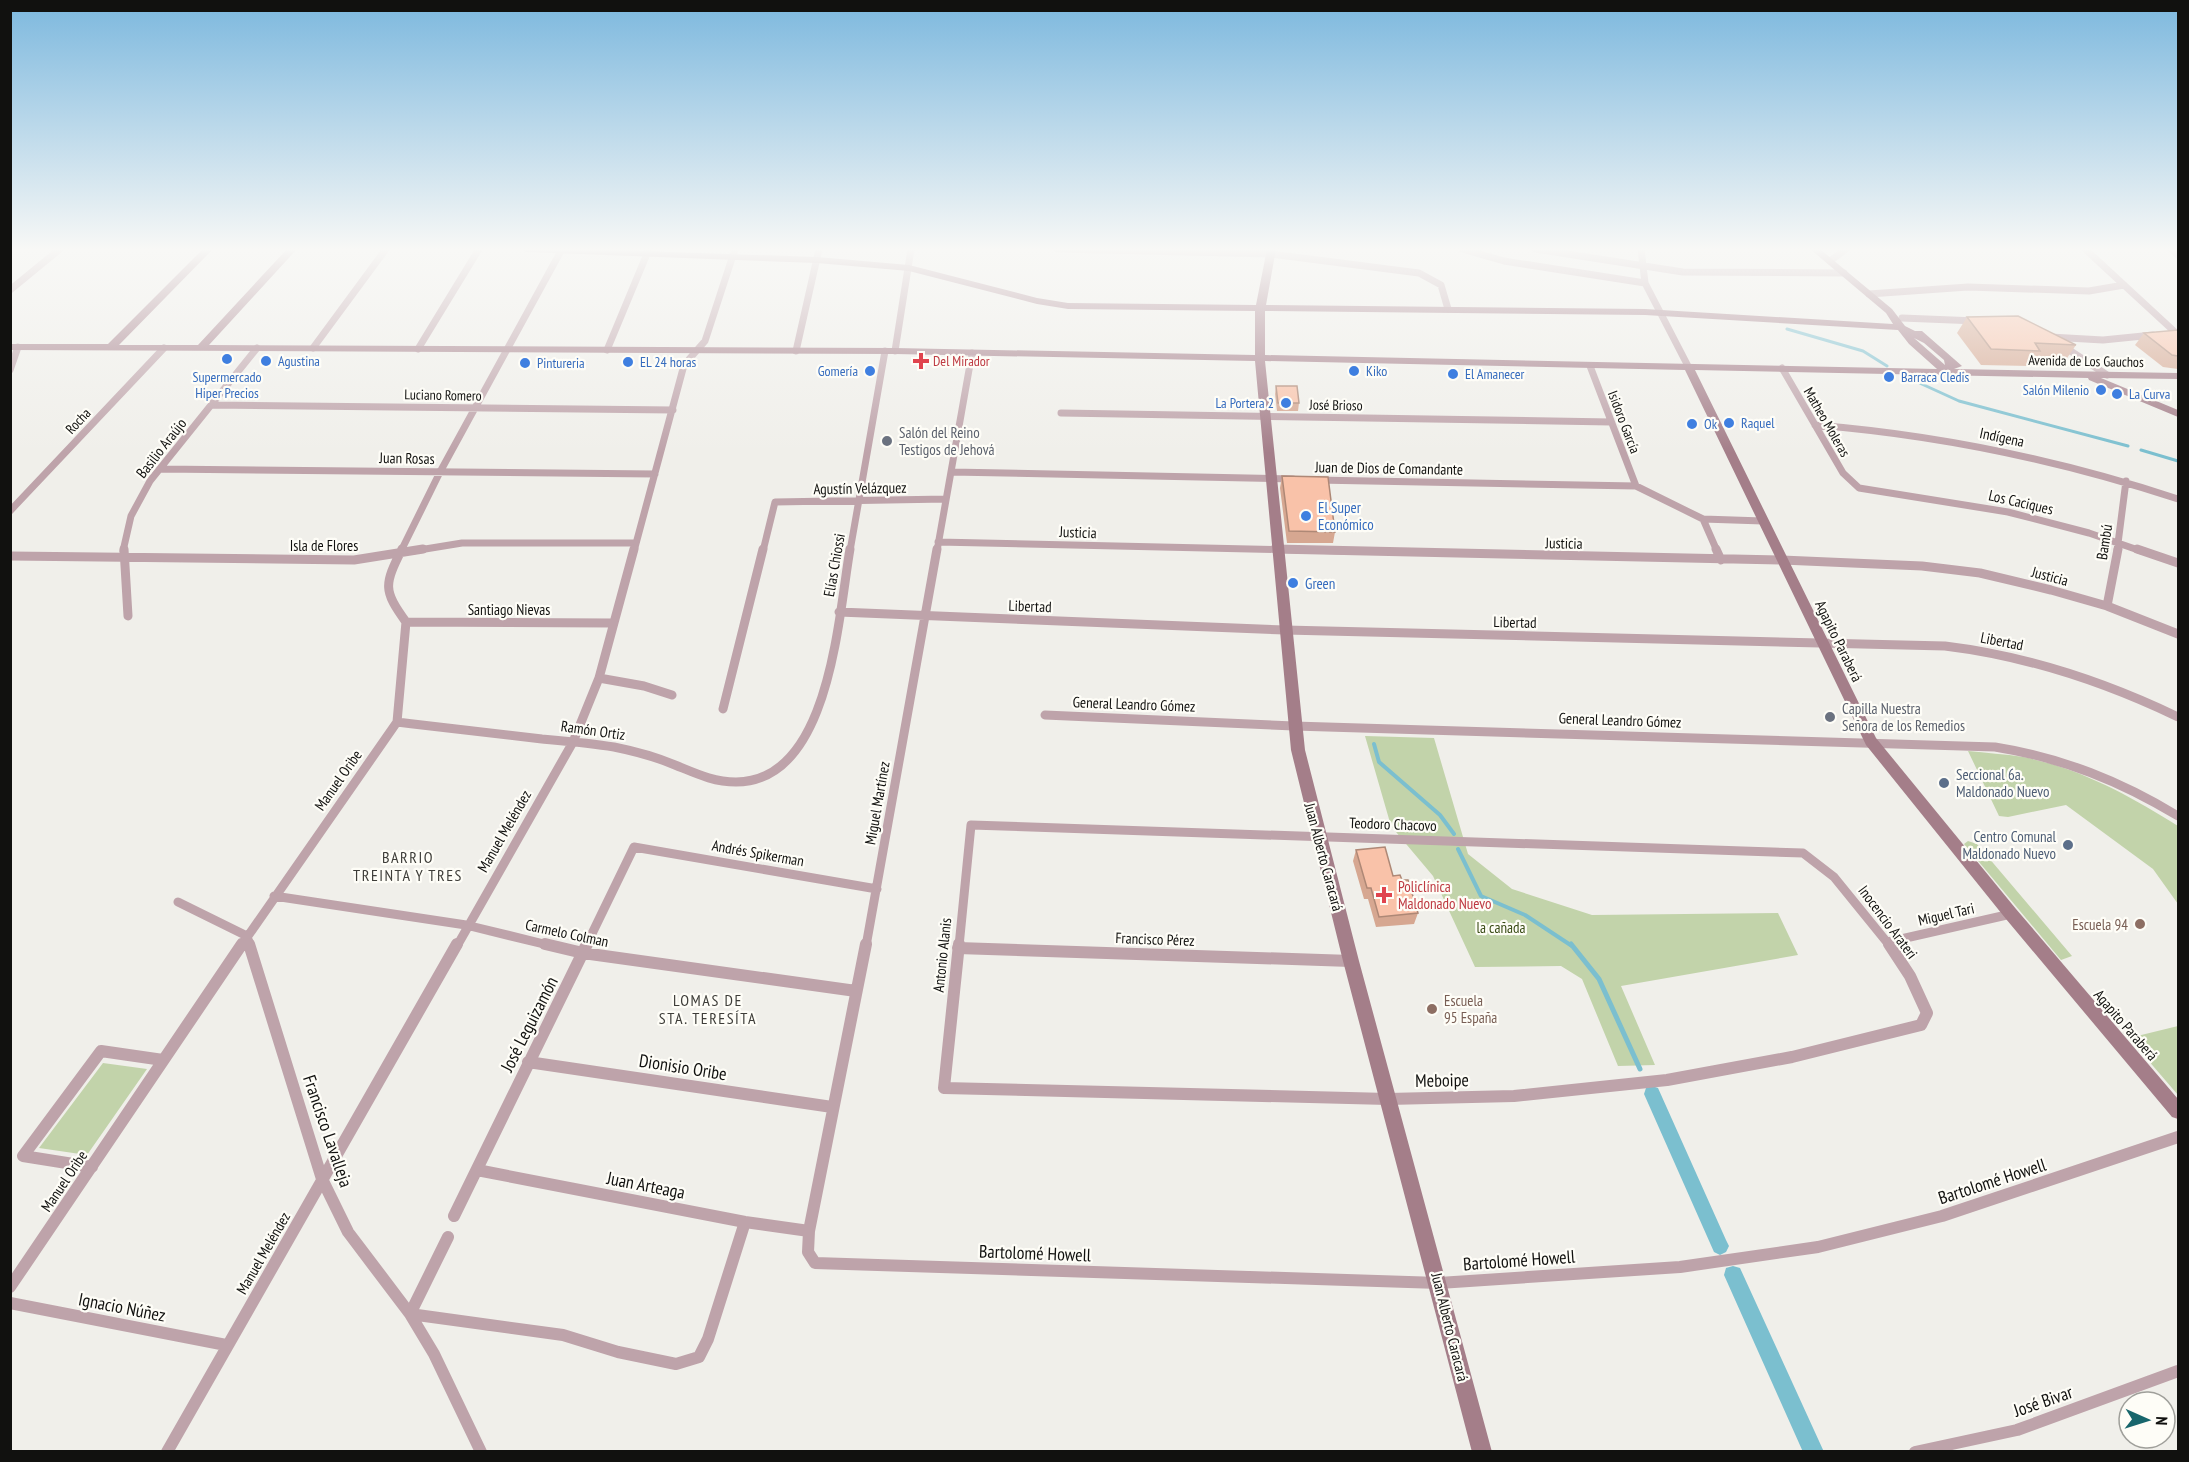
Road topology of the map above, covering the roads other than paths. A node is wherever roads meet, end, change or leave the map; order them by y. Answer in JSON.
{"nodes":[{"id":1,"x":140,"y":317,"type":"edge"},
{"id":2,"x":229,"y":317,"type":"edge"},
{"id":3,"x":336,"y":317,"type":"edge"},
{"id":4,"x":437,"y":317,"type":"edge"},
{"id":5,"x":524,"y":317,"type":"edge"},
{"id":6,"x":621,"y":317,"type":"edge"},
{"id":7,"x":712,"y":317,"type":"edge"},
{"id":8,"x":804,"y":317,"type":"edge"},
{"id":9,"x":898,"y":317,"type":"edge"},
{"id":10,"x":1261,"y":317,"type":"edge"},
{"id":11,"x":1661,"y":317,"type":"edge"},
{"id":12,"x":1746,"y":317,"type":"edge"},
{"id":13,"x":1895,"y":317,"type":"edge"},
{"id":14,"x":2160,"y":317,"type":"edge"},
{"id":15,"x":1988,"y":321,"type":"edge"},
{"id":16,"x":1901,"y":323,"type":"junction"},
{"id":17,"x":2040,"y":333,"type":"edge"},
{"id":18,"x":2177,"y":333,"type":"edge"},
{"id":19,"x":2048,"y":337,"type":"junction"},
{"id":20,"x":14,"y":347,"type":"edge"},
{"id":21,"x":110,"y":348,"type":"junction"},
{"id":22,"x":164,"y":348,"type":"junction"},
{"id":23,"x":201,"y":348,"type":"junction"},
{"id":24,"x":257,"y":348,"type":"junction"},
{"id":25,"x":313,"y":348,"type":"junction"},
{"id":26,"x":418,"y":349,"type":"junction"},
{"id":27,"x":507,"y":349,"type":"junction"},
{"id":28,"x":607,"y":350,"type":"junction"},
{"id":29,"x":697,"y":351,"type":"junction"},
{"id":30,"x":796,"y":351,"type":"junction"},
{"id":31,"x":890,"y":351,"type":"junction"},
{"id":32,"x":972,"y":353,"type":"junction"},
{"id":33,"x":1260,"y":359,"type":"junction"},
{"id":34,"x":1949,"y":361,"type":"junction"},
{"id":35,"x":1590,"y":366,"type":"junction"},
{"id":36,"x":1689,"y":368,"type":"junction"},
{"id":37,"x":1782,"y":368,"type":"junction"},
{"id":38,"x":10,"y":370,"type":"edge"},
{"id":39,"x":1947,"y":372,"type":"junction"},
{"id":40,"x":1994,"y":373,"type":"junction"},
{"id":41,"x":2086,"y":375,"type":"junction"},
{"id":42,"x":2107,"y":375,"type":"junction"},
{"id":43,"x":2178,"y":376,"type":"edge"},
{"id":44,"x":212,"y":405,"type":"junction"},
{"id":45,"x":475,"y":408,"type":"junction"},
{"id":46,"x":673,"y":410,"type":"junction"},
{"id":47,"x":1061,"y":413,"type":"dead end"},
{"id":48,"x":2178,"y":414,"type":"edge"},
{"id":49,"x":1264,"y":416,"type":"junction"},
{"id":50,"x":1611,"y":422,"type":"junction"},
{"id":51,"x":1815,"y":425,"type":"junction"},
{"id":52,"x":160,"y":469,"type":"junction"},
{"id":53,"x":440,"y":472,"type":"junction"},
{"id":54,"x":951,"y":472,"type":"junction"},
{"id":55,"x":655,"y":474,"type":"junction"},
{"id":56,"x":1270,"y":479,"type":"junction"},
{"id":57,"x":2126,"y":481,"type":"junction"},
{"id":58,"x":1854,"y":485,"type":"joint"},
{"id":59,"x":1636,"y":486,"type":"junction"},
{"id":60,"x":946,"y":499,"type":"junction"},
{"id":61,"x":2178,"y":499,"type":"edge"},
{"id":62,"x":859,"y":502,"type":"junction"},
{"id":63,"x":10,"y":511,"type":"edge"},
{"id":64,"x":1703,"y":519,"type":"junction"},
{"id":65,"x":1763,"y":521,"type":"junction"},
{"id":66,"x":938,"y":542,"type":"junction"},
{"id":67,"x":2119,"y":542,"type":"junction"},
{"id":68,"x":636,"y":543,"type":"junction"},
{"id":69,"x":1277,"y":550,"type":"junction"},
{"id":70,"x":399,"y":555,"type":"junction"},
{"id":71,"x":10,"y":556,"type":"edge"},
{"id":72,"x":122,"y":556,"type":"junction"},
{"id":73,"x":1721,"y":560,"type":"junction"},
{"id":74,"x":1782,"y":560,"type":"junction"},
{"id":75,"x":2178,"y":563,"type":"edge"},
{"id":76,"x":2107,"y":606,"type":"junction"},
{"id":77,"x":839,"y":612,"type":"junction"},
{"id":78,"x":128,"y":616,"type":"dead end"},
{"id":79,"x":925,"y":616,"type":"junction"},
{"id":80,"x":406,"y":622,"type":"junction"},
{"id":81,"x":612,"y":623,"type":"junction"},
{"id":82,"x":1285,"y":630,"type":"junction"},
{"id":83,"x":2178,"y":634,"type":"edge"},
{"id":84,"x":1822,"y":642,"type":"junction"},
{"id":85,"x":599,"y":678,"type":"junction"},
{"id":86,"x":672,"y":695,"type":"dead end"},
{"id":87,"x":723,"y":709,"type":"dead end"},
{"id":88,"x":1045,"y":715,"type":"dead end"},
{"id":89,"x":2178,"y":717,"type":"edge"},
{"id":90,"x":397,"y":722,"type":"junction"},
{"id":91,"x":1294,"y":726,"type":"junction"},
{"id":92,"x":1870,"y":741,"type":"junction"},
{"id":93,"x":573,"y":742,"type":"junction"},
{"id":94,"x":779,"y":772,"type":"joint"},
{"id":95,"x":2178,"y":816,"type":"edge"},
{"id":96,"x":971,"y":825,"type":"joint"},
{"id":97,"x":1319,"y":837,"type":"junction"},
{"id":98,"x":634,"y":847,"type":"joint"},
{"id":99,"x":1813,"y":856,"type":"joint"},
{"id":100,"x":877,"y":889,"type":"junction"},
{"id":101,"x":274,"y":896,"type":"junction"},
{"id":102,"x":178,"y":902,"type":"dead end"},
{"id":103,"x":2011,"y":914,"type":"junction"},
{"id":104,"x":466,"y":926,"type":"junction"},
{"id":105,"x":247,"y":936,"type":"junction"},
{"id":106,"x":1888,"y":942,"type":"junction"},
{"id":107,"x":958,"y":948,"type":"junction"},
{"id":108,"x":583,"y":953,"type":"junction"},
{"id":109,"x":1351,"y":961,"type":"junction"},
{"id":110,"x":856,"y":991,"type":"junction"},
{"id":111,"x":1927,"y":1013,"type":"joint"},
{"id":112,"x":163,"y":1060,"type":"junction"},
{"id":113,"x":528,"y":1062,"type":"junction"},
{"id":114,"x":944,"y":1088,"type":"joint"},
{"id":115,"x":1388,"y":1099,"type":"junction"},
{"id":116,"x":832,"y":1107,"type":"junction"},
{"id":117,"x":2178,"y":1111,"type":"edge"},
{"id":118,"x":2178,"y":1137,"type":"edge"},
{"id":119,"x":92,"y":1167,"type":"junction"},
{"id":120,"x":477,"y":1170,"type":"junction"},
{"id":121,"x":322,"y":1179,"type":"junction"},
{"id":122,"x":454,"y":1216,"type":"dead end"},
{"id":123,"x":746,"y":1222,"type":"junction"},
{"id":124,"x":809,"y":1232,"type":"junction"},
{"id":125,"x":448,"y":1237,"type":"dead end"},
{"id":126,"x":809,"y":1258,"type":"joint"},
{"id":127,"x":1439,"y":1283,"type":"junction"},
{"id":128,"x":10,"y":1287,"type":"edge"},
{"id":129,"x":10,"y":1303,"type":"edge"},
{"id":130,"x":410,"y":1314,"type":"junction"},
{"id":131,"x":226,"y":1346,"type":"junction"},
{"id":132,"x":2178,"y":1371,"type":"edge"},
{"id":133,"x":167,"y":1452,"type":"edge"},
{"id":134,"x":481,"y":1452,"type":"edge"},
{"id":135,"x":1482,"y":1452,"type":"edge"},
{"id":136,"x":1915,"y":1452,"type":"edge"}],
"edges":[{"from":1,"to":21,"type":"street"},
{"from":2,"to":23,"type":"street"},
{"from":3,"to":25,"type":"street"},
{"from":4,"to":26,"type":"street"},
{"from":5,"to":27,"type":"street"},
{"from":6,"to":28,"type":"street"},
{"from":7,"to":29,"type":"street","name":"Manuel Meléndez"},
{"from":8,"to":30,"type":"street"},
{"from":9,"to":31,"type":"street","name":"Elías Chiossi"},
{"from":10,"to":33,"type":"street","name":"Juan Alberto Caracará"},
{"from":11,"to":36,"type":"street","name":"Agapito Paraberá"},
{"from":12,"to":16,"type":"street"},
{"from":13,"to":16,"type":"street"},
{"from":14,"to":18,"type":"street"},
{"from":15,"to":16,"type":"street"},
{"from":16,"to":34,"type":"street"},
{"from":16,"to":39,"type":"street"},
{"from":17,"to":19,"type":"street"},
{"from":18,"to":19,"type":"street"},
{"from":19,"to":42,"type":"street"},
{"from":20,"to":21,"type":"street","name":"Avenida de Los Gauchos"},
{"from":20,"to":38,"type":"street"},
{"from":21,"to":22,"type":"street","name":"Avenida de Los Gauchos"},
{"from":22,"to":23,"type":"street","name":"Avenida de Los Gauchos"},
{"from":22,"to":63,"type":"street","name":"Rocha"},
{"from":23,"to":24,"type":"street","name":"Avenida de Los Gauchos"},
{"from":24,"to":25,"type":"street","name":"Avenida de Los Gauchos"},
{"from":24,"to":44,"type":"street","name":"Basilio Araújo"},
{"from":25,"to":26,"type":"street","name":"Avenida de Los Gauchos"},
{"from":26,"to":27,"type":"street","name":"Avenida de Los Gauchos"},
{"from":27,"to":28,"type":"street","name":"Avenida de Los Gauchos"},
{"from":27,"to":45,"type":"street"},
{"from":28,"to":29,"type":"street","name":"Avenida de Los Gauchos"},
{"from":29,"to":30,"type":"street","name":"Avenida de Los Gauchos"},
{"from":29,"to":46,"type":"street","name":"Manuel Meléndez"},
{"from":30,"to":31,"type":"street","name":"Avenida de Los Gauchos"},
{"from":31,"to":32,"type":"street","name":"Avenida de Los Gauchos"},
{"from":31,"to":62,"type":"street","name":"Elías Chiossi"},
{"from":32,"to":33,"type":"street","name":"Avenida de Los Gauchos"},
{"from":32,"to":54,"type":"street","name":"Miguel Martínez"},
{"from":33,"to":35,"type":"street","name":"Avenida de Los Gauchos"},
{"from":33,"to":49,"type":"street","name":"Juan Alberto Caracará"},
{"from":34,"to":39,"type":"street"},
{"from":34,"to":40,"type":"street","name":"Avenida de Los Gauchos"},
{"from":35,"to":36,"type":"street","name":"Avenida de Los Gauchos"},
{"from":35,"to":50,"type":"street","name":"Isidoro García"},
{"from":36,"to":37,"type":"street","name":"Avenida de Los Gauchos"},
{"from":36,"to":65,"type":"street","name":"Agapito Paraberá"},
{"from":37,"to":39,"type":"street","name":"Avenida de Los Gauchos"},
{"from":37,"to":51,"type":"street","name":"Matheo Moleras"},
{"from":39,"to":40,"type":"street","name":"Avenida de Los Gauchos"},
{"from":40,"to":41,"type":"street","name":"Avenida de Los Gauchos"},
{"from":41,"to":42,"type":"street","name":"Avenida de Los Gauchos"},
{"from":41,"to":48,"type":"street"},
{"from":42,"to":43,"type":"street","name":"Avenida de Los Gauchos"},
{"from":44,"to":45,"type":"street","name":"Luciano Romero"},
{"from":44,"to":52,"type":"street","name":"Basilio Araújo"},
{"from":45,"to":46,"type":"street","name":"Luciano Romero"},
{"from":45,"to":53,"type":"street"},
{"from":46,"to":55,"type":"street","name":"Manuel Meléndez"},
{"from":47,"to":49,"type":"street","name":"José Brioso"},
{"from":49,"to":50,"type":"street","name":"José Brioso"},
{"from":49,"to":56,"type":"street","name":"Juan Alberto Caracará"},
{"from":50,"to":59,"type":"street","name":"Isidoro García"},
{"from":51,"to":57,"type":"street","name":"Indígena"},
{"from":51,"to":58,"type":"street","name":"Matheo Moleras"},
{"from":52,"to":53,"type":"street","name":"Juan Rosas"},
{"from":52,"to":72,"type":"street","name":"Basilio Araújo"},
{"from":53,"to":55,"type":"street","name":"Juan Rosas"},
{"from":53,"to":70,"type":"street"},
{"from":54,"to":56,"type":"street","name":"Juan de Dios de Comandante"},
{"from":54,"to":60,"type":"street","name":"Miguel Martínez"},
{"from":55,"to":68,"type":"street","name":"Manuel Meléndez"},
{"from":56,"to":59,"type":"street","name":"Juan de Dios de Comandante"},
{"from":56,"to":69,"type":"street","name":"Juan Alberto Caracará"},
{"from":57,"to":61,"type":"street","name":"Indígena"},
{"from":57,"to":67,"type":"street","name":"Bambú"},
{"from":58,"to":67,"type":"street","name":"Los Caciques"},
{"from":59,"to":64,"type":"street","name":"Juan de Dios de Comandante"},
{"from":60,"to":62,"type":"street","name":"Agustín Velázquez"},
{"from":60,"to":66,"type":"street","name":"Miguel Martínez"},
{"from":62,"to":77,"type":"street","name":"Elías Chiossi"},
{"from":62,"to":87,"type":"street","name":"Agustín Velázquez"},
{"from":64,"to":65,"type":"street"},
{"from":64,"to":73,"type":"street"},
{"from":65,"to":74,"type":"street","name":"Agapito Paraberá"},
{"from":66,"to":69,"type":"street","name":"Justicia"},
{"from":66,"to":79,"type":"street","name":"Miguel Martínez"},
{"from":67,"to":75,"type":"street","name":"Los Caciques"},
{"from":67,"to":76,"type":"street","name":"Bambú"},
{"from":68,"to":70,"type":"street","name":"Isla de Flores"},
{"from":68,"to":81,"type":"street","name":"Manuel Meléndez"},
{"from":69,"to":73,"type":"street","name":"Justicia"},
{"from":69,"to":82,"type":"street","name":"Juan Alberto Caracará"},
{"from":70,"to":72,"type":"street","name":"Isla de Flores"},
{"from":70,"to":80,"type":"street"},
{"from":71,"to":72,"type":"street","name":"Isla de Flores"},
{"from":72,"to":78,"type":"street","name":"Basilio Araújo"},
{"from":73,"to":74,"type":"street","name":"Justicia"},
{"from":74,"to":76,"type":"street","name":"Justicia"},
{"from":74,"to":84,"type":"street","name":"Agapito Paraberá"},
{"from":76,"to":83,"type":"street","name":"Justicia"},
{"from":77,"to":79,"type":"street","name":"Libertad"},
{"from":77,"to":94,"type":"street","name":"Elías Chiossi"},
{"from":79,"to":82,"type":"street","name":"Libertad"},
{"from":79,"to":100,"type":"street","name":"Miguel Martínez"},
{"from":80,"to":81,"type":"street","name":"Santiago Nievas"},
{"from":80,"to":90,"type":"street"},
{"from":81,"to":85,"type":"street","name":"Manuel Meléndez"},
{"from":82,"to":84,"type":"street","name":"Libertad"},
{"from":82,"to":91,"type":"street","name":"Juan Alberto Caracará"},
{"from":84,"to":89,"type":"street","name":"Libertad"},
{"from":84,"to":92,"type":"street","name":"Agapito Paraberá"},
{"from":85,"to":86,"type":"street"},
{"from":85,"to":93,"type":"street","name":"Manuel Meléndez"},
{"from":88,"to":91,"type":"street","name":"General Leandro Gómez"},
{"from":90,"to":93,"type":"street","name":"Ramón Ortiz"},
{"from":90,"to":101,"type":"street","name":"Manuel Oribe"},
{"from":91,"to":92,"type":"street","name":"General Leandro Gómez"},
{"from":91,"to":97,"type":"street","name":"Juan Alberto Caracará"},
{"from":92,"to":95,"type":"street","name":"General Leandro Gómez"},
{"from":92,"to":103,"type":"street","name":"Agapito Paraberá"},
{"from":93,"to":94,"type":"street","name":"Ramón Ortiz"},
{"from":93,"to":104,"type":"street","name":"Manuel Meléndez"},
{"from":96,"to":97,"type":"street","name":"Teodoro Chacovo"},
{"from":96,"to":107,"type":"street","name":"Antonio Alanis"},
{"from":97,"to":99,"type":"street","name":"Teodoro Chacovo"},
{"from":97,"to":109,"type":"street","name":"Juan Alberto Caracará"},
{"from":98,"to":100,"type":"street","name":"Andrés Spikerman"},
{"from":98,"to":108,"type":"street","name":"José Leguizamón"},
{"from":99,"to":106,"type":"street","name":"Inocencio Arateri"},
{"from":100,"to":110,"type":"street","name":"Miguel Martínez"},
{"from":101,"to":104,"type":"street","name":"Carmelo Colman"},
{"from":101,"to":105,"type":"street","name":"Manuel Oribe"},
{"from":102,"to":105,"type":"street"},
{"from":103,"to":106,"type":"street","name":"Miguel Tari"},
{"from":103,"to":117,"type":"street","name":"Agapito Paraberá"},
{"from":104,"to":108,"type":"street","name":"Carmelo Colman"},
{"from":104,"to":121,"type":"street","name":"Manuel Meléndez"},
{"from":105,"to":112,"type":"street","name":"Manuel Oribe"},
{"from":105,"to":121,"type":"street","name":"Francisco Lavalleja"},
{"from":106,"to":111,"type":"street","name":"Inocencio Arateri"},
{"from":107,"to":109,"type":"street","name":"Francisco Pérez"},
{"from":107,"to":114,"type":"street","name":"Antonio Alanis"},
{"from":108,"to":110,"type":"street","name":"Carmelo Colman"},
{"from":108,"to":113,"type":"street","name":"José Leguizamón"},
{"from":109,"to":115,"type":"street","name":"Juan Alberto Caracará"},
{"from":110,"to":116,"type":"street","name":"Miguel Martínez"},
{"from":111,"to":115,"type":"street","name":"Meboipe"},
{"from":112,"to":119,"type":"street","name":"Manuel Oribe"},
{"from":112,"to":119,"type":"street"},
{"from":113,"to":116,"type":"street","name":"Dionisio Oribe"},
{"from":113,"to":120,"type":"street","name":"José Leguizamón"},
{"from":114,"to":115,"type":"street","name":"Meboipe"},
{"from":115,"to":127,"type":"street","name":"Juan Alberto Caracará"},
{"from":116,"to":124,"type":"street","name":"Miguel Martínez"},
{"from":118,"to":127,"type":"street","name":"Bartolomé Howell"},
{"from":119,"to":128,"type":"street","name":"Manuel Oribe"},
{"from":120,"to":122,"type":"street","name":"José Leguizamón"},
{"from":120,"to":123,"type":"street","name":"Juan Arteaga"},
{"from":121,"to":130,"type":"street","name":"Francisco Lavalleja"},
{"from":121,"to":131,"type":"street","name":"Manuel Meléndez"},
{"from":123,"to":124,"type":"street","name":"Juan Arteaga"},
{"from":123,"to":130,"type":"street"},
{"from":124,"to":126,"type":"street","name":"Miguel Martínez"},
{"from":125,"to":130,"type":"street"},
{"from":126,"to":127,"type":"street","name":"Bartolomé Howell"},
{"from":127,"to":135,"type":"street","name":"Juan Alberto Caracará"},
{"from":129,"to":131,"type":"street","name":"Ignacio Núñez"},
{"from":130,"to":134,"type":"street","name":"Francisco Lavalleja"},
{"from":131,"to":133,"type":"street","name":"Manuel Meléndez"},
{"from":132,"to":136,"type":"street","name":"José Bivar"}]}
